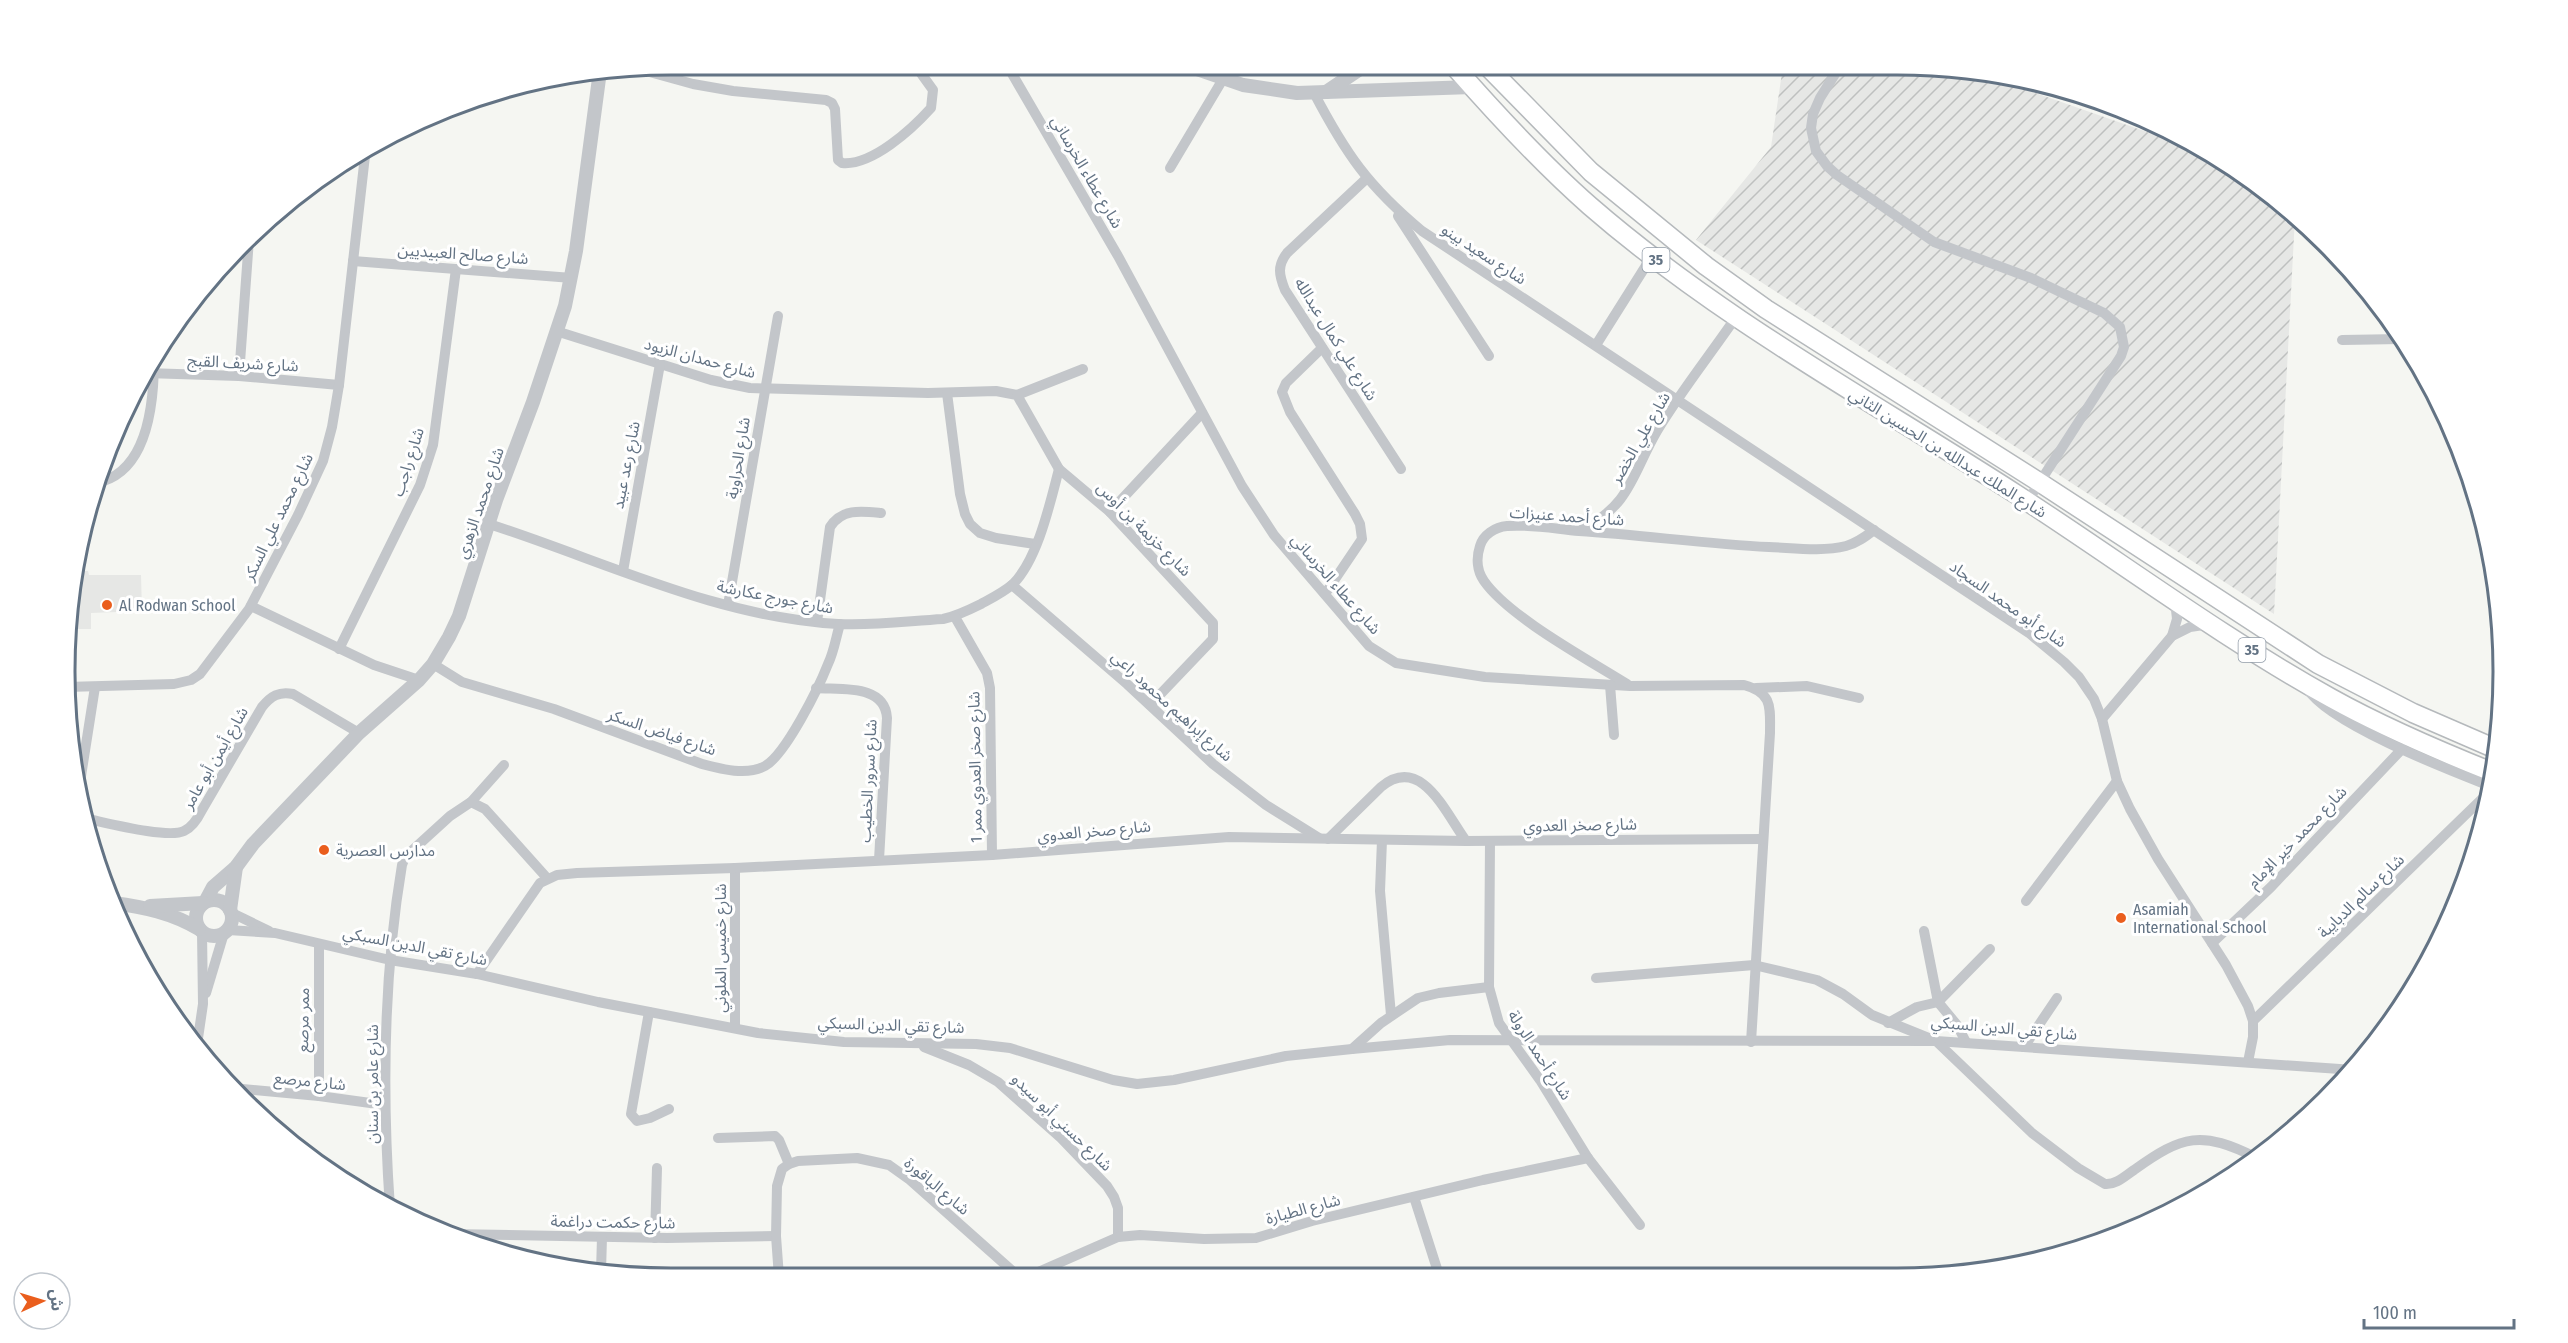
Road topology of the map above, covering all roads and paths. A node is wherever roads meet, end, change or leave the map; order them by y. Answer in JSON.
{"nodes":[{"id":1,"x":661,"y":75,"type":"edge"},
{"id":2,"x":922,"y":75,"type":"edge"},
{"id":3,"x":1013,"y":75,"type":"edge"},
{"id":4,"x":1212,"y":75,"type":"edge"},
{"id":5,"x":1350,"y":75,"type":"edge"},
{"id":6,"x":1462,"y":75,"type":"edge"},
{"id":7,"x":1496,"y":75,"type":"edge"},
{"id":8,"x":1834,"y":75,"type":"edge"},
{"id":9,"x":599,"y":79,"type":"edge"},
{"id":10,"x":1223,"y":79,"type":"junction"},
{"id":11,"x":1472,"y":87,"type":"junction"},
{"id":12,"x":1320,"y":93,"type":"junction"},
{"id":13,"x":364,"y":160,"type":"edge"},
{"id":14,"x":1170,"y":168,"type":"dead end"},
{"id":15,"x":1366,"y":179,"type":"junction"},
{"id":16,"x":1392,"y":205,"type":"junction"},
{"id":17,"x":248,"y":252,"type":"edge"},
{"id":18,"x":1652,"y":256,"type":"junction"},
{"id":19,"x":353,"y":261,"type":"junction"},
{"id":20,"x":456,"y":269,"type":"junction"},
{"id":21,"x":572,"y":278,"type":"junction"},
{"id":22,"x":777,"y":316,"type":"dead end"},
{"id":23,"x":1736,"y":317,"type":"junction"},
{"id":24,"x":556,"y":331,"type":"junction"},
{"id":25,"x":2391,"y":339,"type":"edge"},
{"id":26,"x":2342,"y":340,"type":"dead end"},
{"id":27,"x":1596,"y":345,"type":"junction"},
{"id":28,"x":1322,"y":348,"type":"junction"},
{"id":29,"x":1490,"y":356,"type":"dead end"},
{"id":30,"x":660,"y":364,"type":"junction"},
{"id":31,"x":1083,"y":369,"type":"dead end"},
{"id":32,"x":155,"y":373,"type":"edge"},
{"id":33,"x":239,"y":376,"type":"junction"},
{"id":34,"x":149,"y":384,"type":"edge"},
{"id":35,"x":339,"y":385,"type":"junction"},
{"id":36,"x":764,"y":390,"type":"junction"},
{"id":37,"x":947,"y":393,"type":"junction"},
{"id":38,"x":1017,"y":395,"type":"junction"},
{"id":39,"x":1678,"y":400,"type":"junction"},
{"id":40,"x":1202,"y":413,"type":"junction"},
{"id":41,"x":1059,"y":469,"type":"junction"},
{"id":42,"x":1401,"y":469,"type":"dead end"},
{"id":43,"x":107,"y":481,"type":"edge"},
{"id":44,"x":2039,"y":482,"type":"junction"},
{"id":45,"x":2027,"y":502,"type":"junction"},
{"id":46,"x":1110,"y":512,"type":"junction"},
{"id":47,"x":881,"y":513,"type":"dead end"},
{"id":48,"x":489,"y":524,"type":"junction"},
{"id":49,"x":1874,"y":530,"type":"junction"},
{"id":50,"x":1579,"y":531,"type":"junction"},
{"id":51,"x":1035,"y":544,"type":"junction"},
{"id":52,"x":623,"y":571,"type":"junction"},
{"id":53,"x":1012,"y":585,"type":"junction"},
{"id":54,"x":1325,"y":594,"type":"junction"},
{"id":55,"x":2175,"y":601,"type":"junction"},
{"id":56,"x":728,"y":605,"type":"junction"},
{"id":57,"x":251,"y":606,"type":"junction"},
{"id":58,"x":955,"y":617,"type":"junction"},
{"id":59,"x":817,"y":622,"type":"junction"},
{"id":60,"x":840,"y":624,"type":"junction"},
{"id":61,"x":2210,"y":624,"type":"junction"},
{"id":62,"x":2172,"y":636,"type":"junction"},
{"id":63,"x":339,"y":649,"type":"junction"},
{"id":64,"x":433,"y":664,"type":"junction"},
{"id":65,"x":419,"y":680,"type":"junction"},
{"id":66,"x":2304,"y":682,"type":"junction"},
{"id":67,"x":1610,"y":685,"type":"junction"},
{"id":68,"x":1630,"y":686,"type":"junction"},
{"id":69,"x":75,"y":687,"type":"edge"},
{"id":70,"x":95,"y":687,"type":"junction"},
{"id":71,"x":816,"y":688,"type":"junction"},
{"id":72,"x":1756,"y":688,"type":"junction"},
{"id":73,"x":1859,"y":698,"type":"dead end"},
{"id":74,"x":2118,"y":698,"type":"junction"},
{"id":75,"x":2094,"y":699,"type":"junction"},
{"id":76,"x":1150,"y":705,"type":"junction"},
{"id":77,"x":2102,"y":719,"type":"junction"},
{"id":78,"x":359,"y":733,"type":"junction"},
{"id":79,"x":1614,"y":735,"type":"dead end"},
{"id":80,"x":2488,"y":746,"type":"edge"},
{"id":81,"x":2402,"y":749,"type":"junction"},
{"id":82,"x":504,"y":765,"type":"dead end"},
{"id":83,"x":83,"y":766,"type":"edge"},
{"id":84,"x":2485,"y":769,"type":"edge"},
{"id":85,"x":2117,"y":781,"type":"junction"},
{"id":86,"x":2483,"y":783,"type":"edge"},
{"id":87,"x":471,"y":802,"type":"junction"},
{"id":88,"x":2479,"y":802,"type":"edge"},
{"id":89,"x":94,"y":820,"type":"edge"},
{"id":90,"x":1324,"y":839,"type":"junction"},
{"id":91,"x":1762,"y":839,"type":"junction"},
{"id":92,"x":1382,"y":840,"type":"junction"},
{"id":93,"x":1466,"y":841,"type":"junction"},
{"id":94,"x":1490,"y":841,"type":"junction"},
{"id":95,"x":992,"y":855,"type":"junction"},
{"id":96,"x":879,"y":860,"type":"junction"},
{"id":97,"x":236,"y":867,"type":"junction"},
{"id":98,"x":735,"y":868,"type":"junction"},
{"id":99,"x":547,"y":878,"type":"junction"},
{"id":100,"x":2026,"y":901,"type":"dead end"},
{"id":101,"x":204,"y":902,"type":"junction"},
{"id":102,"x":122,"y":904,"type":"edge"},
{"id":103,"x":142,"y":907,"type":"junction"},
{"id":104,"x":231,"y":912,"type":"junction"},
{"id":105,"x":200,"y":930,"type":"junction"},
{"id":106,"x":1924,"y":931,"type":"dead end"},
{"id":107,"x":226,"y":932,"type":"junction"},
{"id":108,"x":275,"y":933,"type":"junction"},
{"id":109,"x":2212,"y":943,"type":"junction"},
{"id":110,"x":320,"y":944,"type":"junction"},
{"id":111,"x":1989,"y":949,"type":"dead end"},
{"id":112,"x":390,"y":960,"type":"junction"},
{"id":113,"x":1754,"y":965,"type":"junction"},
{"id":114,"x":477,"y":974,"type":"junction"},
{"id":115,"x":1596,"y":978,"type":"dead end"},
{"id":116,"x":1489,"y":987,"type":"junction"},
{"id":117,"x":2057,"y":998,"type":"dead end"},
{"id":118,"x":1938,"y":1002,"type":"junction"},
{"id":119,"x":203,"y":1004,"type":"junction"},
{"id":120,"x":648,"y":1012,"type":"junction"},
{"id":121,"x":1392,"y":1016,"type":"junction"},
{"id":122,"x":2253,"y":1021,"type":"junction"},
{"id":123,"x":1887,"y":1023,"type":"junction"},
{"id":124,"x":735,"y":1028,"type":"junction"},
{"id":125,"x":198,"y":1035,"type":"edge"},
{"id":126,"x":1511,"y":1041,"type":"junction"},
{"id":127,"x":1936,"y":1041,"type":"junction"},
{"id":128,"x":1751,"y":1042,"type":"junction"},
{"id":129,"x":1966,"y":1042,"type":"junction"},
{"id":130,"x":915,"y":1043,"type":"junction"},
{"id":131,"x":2024,"y":1047,"type":"junction"},
{"id":132,"x":1352,"y":1049,"type":"junction"},
{"id":133,"x":2247,"y":1062,"type":"junction"},
{"id":134,"x":2341,"y":1069,"type":"edge"},
{"id":135,"x":246,"y":1089,"type":"edge"},
{"id":136,"x":319,"y":1096,"type":"junction"},
{"id":137,"x":384,"y":1105,"type":"junction"},
{"id":138,"x":669,"y":1109,"type":"dead end"},
{"id":139,"x":718,"y":1138,"type":"dead end"},
{"id":140,"x":2247,"y":1154,"type":"edge"},
{"id":141,"x":1588,"y":1158,"type":"junction"},
{"id":142,"x":789,"y":1164,"type":"junction"},
{"id":143,"x":657,"y":1168,"type":"dead end"},
{"id":144,"x":389,"y":1196,"type":"edge"},
{"id":145,"x":1414,"y":1197,"type":"junction"},
{"id":146,"x":1640,"y":1225,"type":"dead end"},
{"id":147,"x":476,"y":1235,"type":"edge"},
{"id":148,"x":776,"y":1236,"type":"junction"},
{"id":149,"x":602,"y":1237,"type":"junction"},
{"id":150,"x":655,"y":1238,"type":"junction"},
{"id":151,"x":1118,"y":1238,"type":"junction"},
{"id":152,"x":601,"y":1264,"type":"edge"},
{"id":153,"x":778,"y":1268,"type":"edge"},
{"id":154,"x":1009,"y":1268,"type":"edge"},
{"id":155,"x":1048,"y":1268,"type":"edge"},
{"id":156,"x":1437,"y":1268,"type":"edge"}],
"edges":[{"from":1,"to":2,"type":"street"},
{"from":3,"to":40,"type":"street","name":"شارع عطاء الخرساني"},
{"from":4,"to":10,"type":"street"},
{"from":5,"to":12,"type":"street"},
{"from":6,"to":11,"type":"highway","name":"شارع الملك عبدالله بن الحسين الثاني","number":"35"},
{"from":7,"to":44,"type":"highway","name":"شارع الملك عبدالله بن الحسين الثاني","number":"35"},
{"from":8,"to":44,"type":"street"},
{"from":9,"to":21,"type":"street","name":"شارع محمد الزهري"},
{"from":10,"to":12,"type":"street"},
{"from":10,"to":14,"type":"street"},
{"from":11,"to":12,"type":"street"},
{"from":11,"to":18,"type":"highway","name":"شارع الملك عبدالله بن الحسين الثاني","number":"35"},
{"from":12,"to":15,"type":"street","name":"شارع سعيد بينو"},
{"from":13,"to":19,"type":"street","name":"شارع محمد علي السكر"},
{"from":15,"to":16,"type":"street","name":"شارع سعيد بينو"},
{"from":15,"to":28,"type":"street","name":"شارع علي كمال عبدالله"},
{"from":16,"to":27,"type":"street","name":"شارع سعيد بينو"},
{"from":16,"to":29,"type":"street"},
{"from":17,"to":33,"type":"street"},
{"from":18,"to":23,"type":"highway","name":"شارع الملك عبدالله بن الحسين الثاني","number":"35"},
{"from":18,"to":27,"type":"street"},
{"from":19,"to":20,"type":"street","name":"شارع صالح العبيديين"},
{"from":19,"to":35,"type":"street","name":"شارع محمد علي السكر"},
{"from":20,"to":21,"type":"street","name":"شارع صالح العبيديين"},
{"from":20,"to":63,"type":"street","name":"شارع راجب"},
{"from":21,"to":24,"type":"street","name":"شارع محمد الزهري"},
{"from":22,"to":36,"type":"street","name":"شارع الحراوية"},
{"from":23,"to":39,"type":"street","name":"شارع علي الخضر"},
{"from":23,"to":45,"type":"highway","name":"شارع الملك عبدالله بن الحسين الثاني","number":"35"},
{"from":24,"to":30,"type":"street","name":"شارع حمدان الزيود"},
{"from":24,"to":48,"type":"street","name":"شارع محمد الزهري"},
{"from":25,"to":26,"type":"street"},
{"from":27,"to":39,"type":"street","name":"شارع سعيد بينو"},
{"from":28,"to":42,"type":"street","name":"شارع علي كمال عبدالله"},
{"from":28,"to":54,"type":"street"},
{"from":30,"to":36,"type":"street","name":"شارع حمدان الزيود"},
{"from":30,"to":52,"type":"street","name":"شارع رعد عبيد"},
{"from":31,"to":38,"type":"street"},
{"from":32,"to":33,"type":"street","name":"شارع شريف القبج"},
{"from":33,"to":35,"type":"street","name":"شارع شريف القبج"},
{"from":34,"to":43,"type":"street"},
{"from":35,"to":57,"type":"street","name":"شارع محمد علي السكر"},
{"from":36,"to":37,"type":"street","name":"شارع حمدان الزيود"},
{"from":36,"to":56,"type":"street","name":"شارع الحراوية"},
{"from":37,"to":38,"type":"street"},
{"from":37,"to":51,"type":"street"},
{"from":38,"to":41,"type":"street","name":"شارع خزيمة بن أوس"},
{"from":39,"to":49,"type":"street","name":"شارع أبو محمد السجاد"},
{"from":39,"to":50,"type":"street","name":"شارع علي الخضر"},
{"from":40,"to":46,"type":"street"},
{"from":40,"to":54,"type":"street","name":"شارع عطاء الخرساني"},
{"from":41,"to":46,"type":"street","name":"شارع خزيمة بن أوس"},
{"from":41,"to":51,"type":"street","name":"شارع جورج عكارشة"},
{"from":44,"to":45,"type":"street"},
{"from":44,"to":80,"type":"highway","name":"شارع الملك عبدالله بن الحسين الثاني","number":"35"},
{"from":45,"to":55,"type":"highway","name":"شارع الملك عبدالله بن الحسين الثاني","number":"35"},
{"from":46,"to":76,"type":"street","name":"شارع خزيمة بن أوس"},
{"from":47,"to":59,"type":"street"},
{"from":48,"to":52,"type":"street","name":"شارع جورج عكارشة"},
{"from":48,"to":64,"type":"street","name":"شارع محمد الزهري"},
{"from":49,"to":50,"type":"street","name":"شارع أحمد عنيزات"},
{"from":49,"to":75,"type":"street","name":"شارع أبو محمد السجاد"},
{"from":50,"to":68,"type":"street","name":"شارع أحمد عنيزات"},
{"from":51,"to":53,"type":"street","name":"شارع جورج عكارشة"},
{"from":52,"to":56,"type":"street","name":"شارع جورج عكارشة"},
{"from":53,"to":58,"type":"street","name":"شارع جورج عكارشة"},
{"from":53,"to":76,"type":"street","name":"شارع إبراهيم محمود راعي"},
{"from":54,"to":67,"type":"street","name":"شارع عطاء الخرساني"},
{"from":55,"to":61,"type":"highway","name":"شارع الملك عبدالله بن الحسين الثاني","number":"35"},
{"from":55,"to":62,"type":"street"},
{"from":56,"to":59,"type":"street","name":"شارع جورج عكارشة"},
{"from":57,"to":63,"type":"street"},
{"from":57,"to":70,"type":"street","name":"شارع محمد علي السكر"},
{"from":58,"to":60,"type":"street","name":"شارع جورج عكارشة"},
{"from":58,"to":95,"type":"street","name":"شارع صخر العدوي ممر 1"},
{"from":59,"to":60,"type":"street","name":"شارع جورج عكارشة"},
{"from":60,"to":71,"type":"street","name":"شارع فياض السكر"},
{"from":61,"to":62,"type":"street"},
{"from":61,"to":66,"type":"highway","name":"شارع الملك عبدالله بن الحسين الثاني","number":"35"},
{"from":62,"to":74,"type":"street"},
{"from":63,"to":65,"type":"street"},
{"from":64,"to":65,"type":"street","name":"شارع محمد الزهري"},
{"from":64,"to":71,"type":"street","name":"شارع فياض السكر"},
{"from":65,"to":78,"type":"street","name":"شارع محمد الزهري"},
{"from":66,"to":81,"type":"street"},
{"from":66,"to":84,"type":"highway","name":"شارع الملك عبدالله بن الحسين الثاني","number":"35"},
{"from":67,"to":68,"type":"street","name":"شارع عطاء الخرساني"},
{"from":67,"to":79,"type":"street"},
{"from":68,"to":72,"type":"street","name":"شارع عطاء الخرساني"},
{"from":69,"to":70,"type":"street","name":"شارع محمد علي السكر"},
{"from":70,"to":83,"type":"street"},
{"from":71,"to":96,"type":"street","name":"شارع سرور الخطيب"},
{"from":72,"to":73,"type":"street","name":"شارع عطاء الخرساني"},
{"from":72,"to":91,"type":"street"},
{"from":74,"to":75,"type":"street"},
{"from":74,"to":77,"type":"street"},
{"from":75,"to":77,"type":"street","name":"شارع أبو محمد السجاد"},
{"from":76,"to":90,"type":"street","name":"شارع إبراهيم محمود راعي"},
{"from":77,"to":85,"type":"street","name":"شارع أبو محمد السجاد"},
{"from":78,"to":89,"type":"street","name":"شارع أيمن أبو عامر"},
{"from":78,"to":97,"type":"street","name":"شارع محمد الزهري"},
{"from":81,"to":86,"type":"street"},
{"from":81,"to":109,"type":"street","name":"شارع محمد خير الإمام"},
{"from":82,"to":87,"type":"street","name":"شارع عامر بن سنان"},
{"from":85,"to":100,"type":"street"},
{"from":85,"to":109,"type":"street","name":"شارع أبو محمد السجاد"},
{"from":87,"to":99,"type":"street"},
{"from":87,"to":112,"type":"street","name":"شارع عامر بن سنان"},
{"from":88,"to":122,"type":"street","name":"شارع سالم الدبايبة"},
{"from":90,"to":92,"type":"street","name":"شارع صخر العدوي"},
{"from":90,"to":93,"type":"street"},
{"from":90,"to":95,"type":"street","name":"شارع صخر العدوي"},
{"from":91,"to":94,"type":"street","name":"شارع صخر العدوي"},
{"from":91,"to":113,"type":"street"},
{"from":92,"to":93,"type":"street","name":"شارع صخر العدوي"},
{"from":92,"to":121,"type":"street"},
{"from":93,"to":94,"type":"street","name":"شارع صخر العدوي"},
{"from":94,"to":116,"type":"street","name":"شارع أحمد الرولة"},
{"from":95,"to":96,"type":"street","name":"شارع صخر العدوي"},
{"from":96,"to":98,"type":"street","name":"شارع صخر العدوي"},
{"from":97,"to":101,"type":"street","name":"شارع محمد الزهري"},
{"from":97,"to":104,"type":"street","name":"شارع محمد الزهري"},
{"from":98,"to":99,"type":"street","name":"شارع صخر العدوي"},
{"from":98,"to":124,"type":"street","name":"شارع خميس الملوني"},
{"from":99,"to":114,"type":"street"},
{"from":101,"to":103,"type":"street"},
{"from":101,"to":104,"type":"street"},
{"from":101,"to":105,"type":"street"},
{"from":102,"to":103,"type":"street"},
{"from":103,"to":105,"type":"street"},
{"from":104,"to":107,"type":"street"},
{"from":104,"to":108,"type":"street","name":"شارع تقي الدين السبكي"},
{"from":105,"to":107,"type":"street"},
{"from":105,"to":119,"type":"street"},
{"from":106,"to":118,"type":"street"},
{"from":107,"to":108,"type":"street","name":"شارع تقي الدين السبكي"},
{"from":107,"to":119,"type":"street"},
{"from":108,"to":110,"type":"street","name":"شارع تقي الدين السبكي"},
{"from":109,"to":122,"type":"street","name":"شارع أبو محمد السجاد"},
{"from":110,"to":112,"type":"street","name":"شارع تقي الدين السبكي"},
{"from":110,"to":136,"type":"street","name":"ممر مرصع"},
{"from":111,"to":118,"type":"street"},
{"from":112,"to":114,"type":"street","name":"شارع تقي الدين السبكي"},
{"from":112,"to":137,"type":"street","name":"شارع عامر بن سنان"},
{"from":113,"to":115,"type":"street","name":"شارع تقي الدين السبكي"},
{"from":113,"to":123,"type":"street","name":"شارع تقي الدين السبكي"},
{"from":113,"to":128,"type":"street"},
{"from":114,"to":120,"type":"street","name":"شارع تقي الدين السبكي"},
{"from":116,"to":121,"type":"street"},
{"from":116,"to":126,"type":"street","name":"شارع أحمد الرولة"},
{"from":117,"to":131,"type":"street"},
{"from":118,"to":123,"type":"street"},
{"from":118,"to":129,"type":"street"},
{"from":119,"to":125,"type":"street"},
{"from":120,"to":124,"type":"street","name":"شارع تقي الدين السبكي"},
{"from":120,"to":138,"type":"street"},
{"from":121,"to":132,"type":"street"},
{"from":122,"to":133,"type":"street","name":"شارع أبو محمد السجاد"},
{"from":123,"to":127,"type":"street","name":"شارع تقي الدين السبكي"},
{"from":124,"to":130,"type":"street","name":"شارع تقي الدين السبكي"},
{"from":126,"to":128,"type":"street","name":"شارع تقي الدين السبكي"},
{"from":126,"to":132,"type":"street","name":"شارع تقي الدين السبكي"},
{"from":126,"to":141,"type":"street","name":"شارع أحمد الرولة"},
{"from":127,"to":128,"type":"street","name":"شارع تقي الدين السبكي"},
{"from":127,"to":129,"type":"street","name":"شارع تقي الدين السبكي"},
{"from":127,"to":140,"type":"street"},
{"from":129,"to":131,"type":"street","name":"شارع تقي الدين السبكي"},
{"from":130,"to":132,"type":"street","name":"شارع تقي الدين السبكي"},
{"from":130,"to":151,"type":"street","name":"شارع حسني أبو سيدو"},
{"from":131,"to":133,"type":"street","name":"شارع تقي الدين السبكي"},
{"from":133,"to":134,"type":"street","name":"شارع تقي الدين السبكي"},
{"from":135,"to":136,"type":"street","name":"شارع مرصع"},
{"from":136,"to":137,"type":"street","name":"شارع مرصع"},
{"from":137,"to":144,"type":"street","name":"شارع عامر بن سنان"},
{"from":139,"to":142,"type":"street"},
{"from":141,"to":145,"type":"street","name":"شارع الطيارة"},
{"from":141,"to":146,"type":"street","name":"شارع أحمد الرولة"},
{"from":142,"to":148,"type":"street"},
{"from":142,"to":154,"type":"street","name":"شارع الباقورة"},
{"from":143,"to":150,"type":"street"},
{"from":145,"to":151,"type":"street","name":"شارع الطيارة"},
{"from":145,"to":156,"type":"street"},
{"from":147,"to":149,"type":"street","name":"شارع حكمت دراغمة"},
{"from":148,"to":150,"type":"street","name":"شارع حكمت دراغمة"},
{"from":148,"to":153,"type":"street"},
{"from":149,"to":150,"type":"street","name":"شارع حكمت دراغمة"},
{"from":149,"to":152,"type":"street"},
{"from":151,"to":155,"type":"street","name":"شارع الطيارة"}]}
